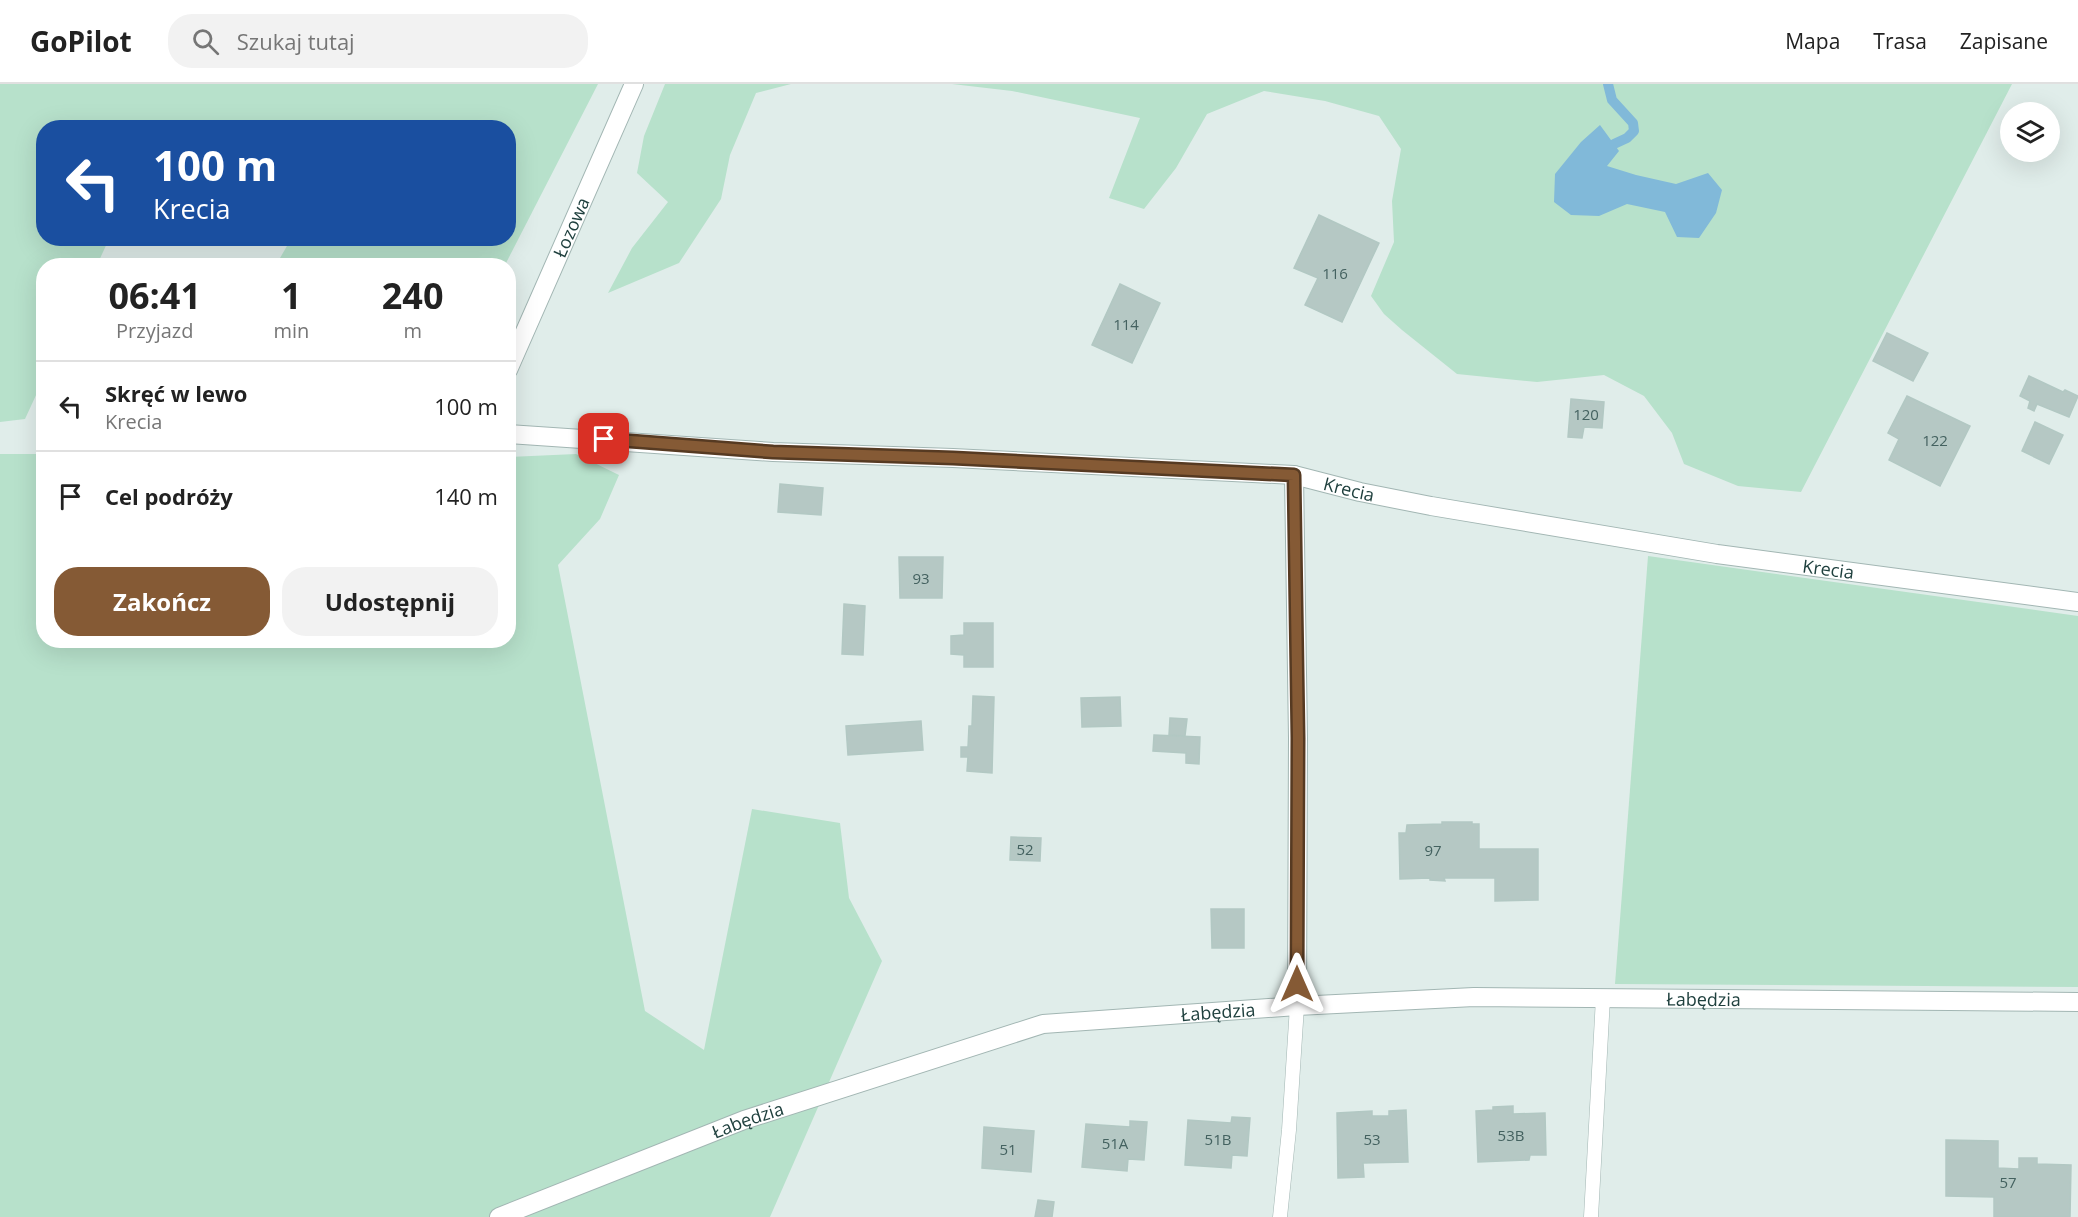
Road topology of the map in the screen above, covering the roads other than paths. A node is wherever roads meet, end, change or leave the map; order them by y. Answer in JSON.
{"nodes":[{"id":1,"x":634,"y":84,"type":"edge"},
{"id":2,"x":516,"y":352,"type":"edge"},
{"id":3,"x":516,"y":435,"type":"edge"},
{"id":4,"x":1294,"y":475,"type":"junction"},
{"id":5,"x":2078,"y":602,"type":"edge"},
{"id":6,"x":1603,"y":998,"type":"junction"},
{"id":7,"x":2078,"y":1002,"type":"edge"},
{"id":8,"x":1297,"y":1006,"type":"junction"},
{"id":9,"x":499,"y":1217,"type":"edge"},
{"id":10,"x":1280,"y":1217,"type":"edge"},
{"id":11,"x":1591,"y":1217,"type":"edge"}],
"edges":[{"from":1,"to":2,"type":"street","name":"Łozowa"},
{"from":3,"to":4,"type":"street","name":"Krecia"},
{"from":4,"to":5,"type":"street","name":"Krecia"},
{"from":4,"to":8,"type":"street"},
{"from":6,"to":7,"type":"street","name":"Łabędzia"},
{"from":6,"to":8,"type":"street","name":"Łabędzia"},
{"from":6,"to":11,"type":"lane"},
{"from":8,"to":9,"type":"street","name":"Łabędzia"},
{"from":8,"to":10,"type":"lane"}]}
